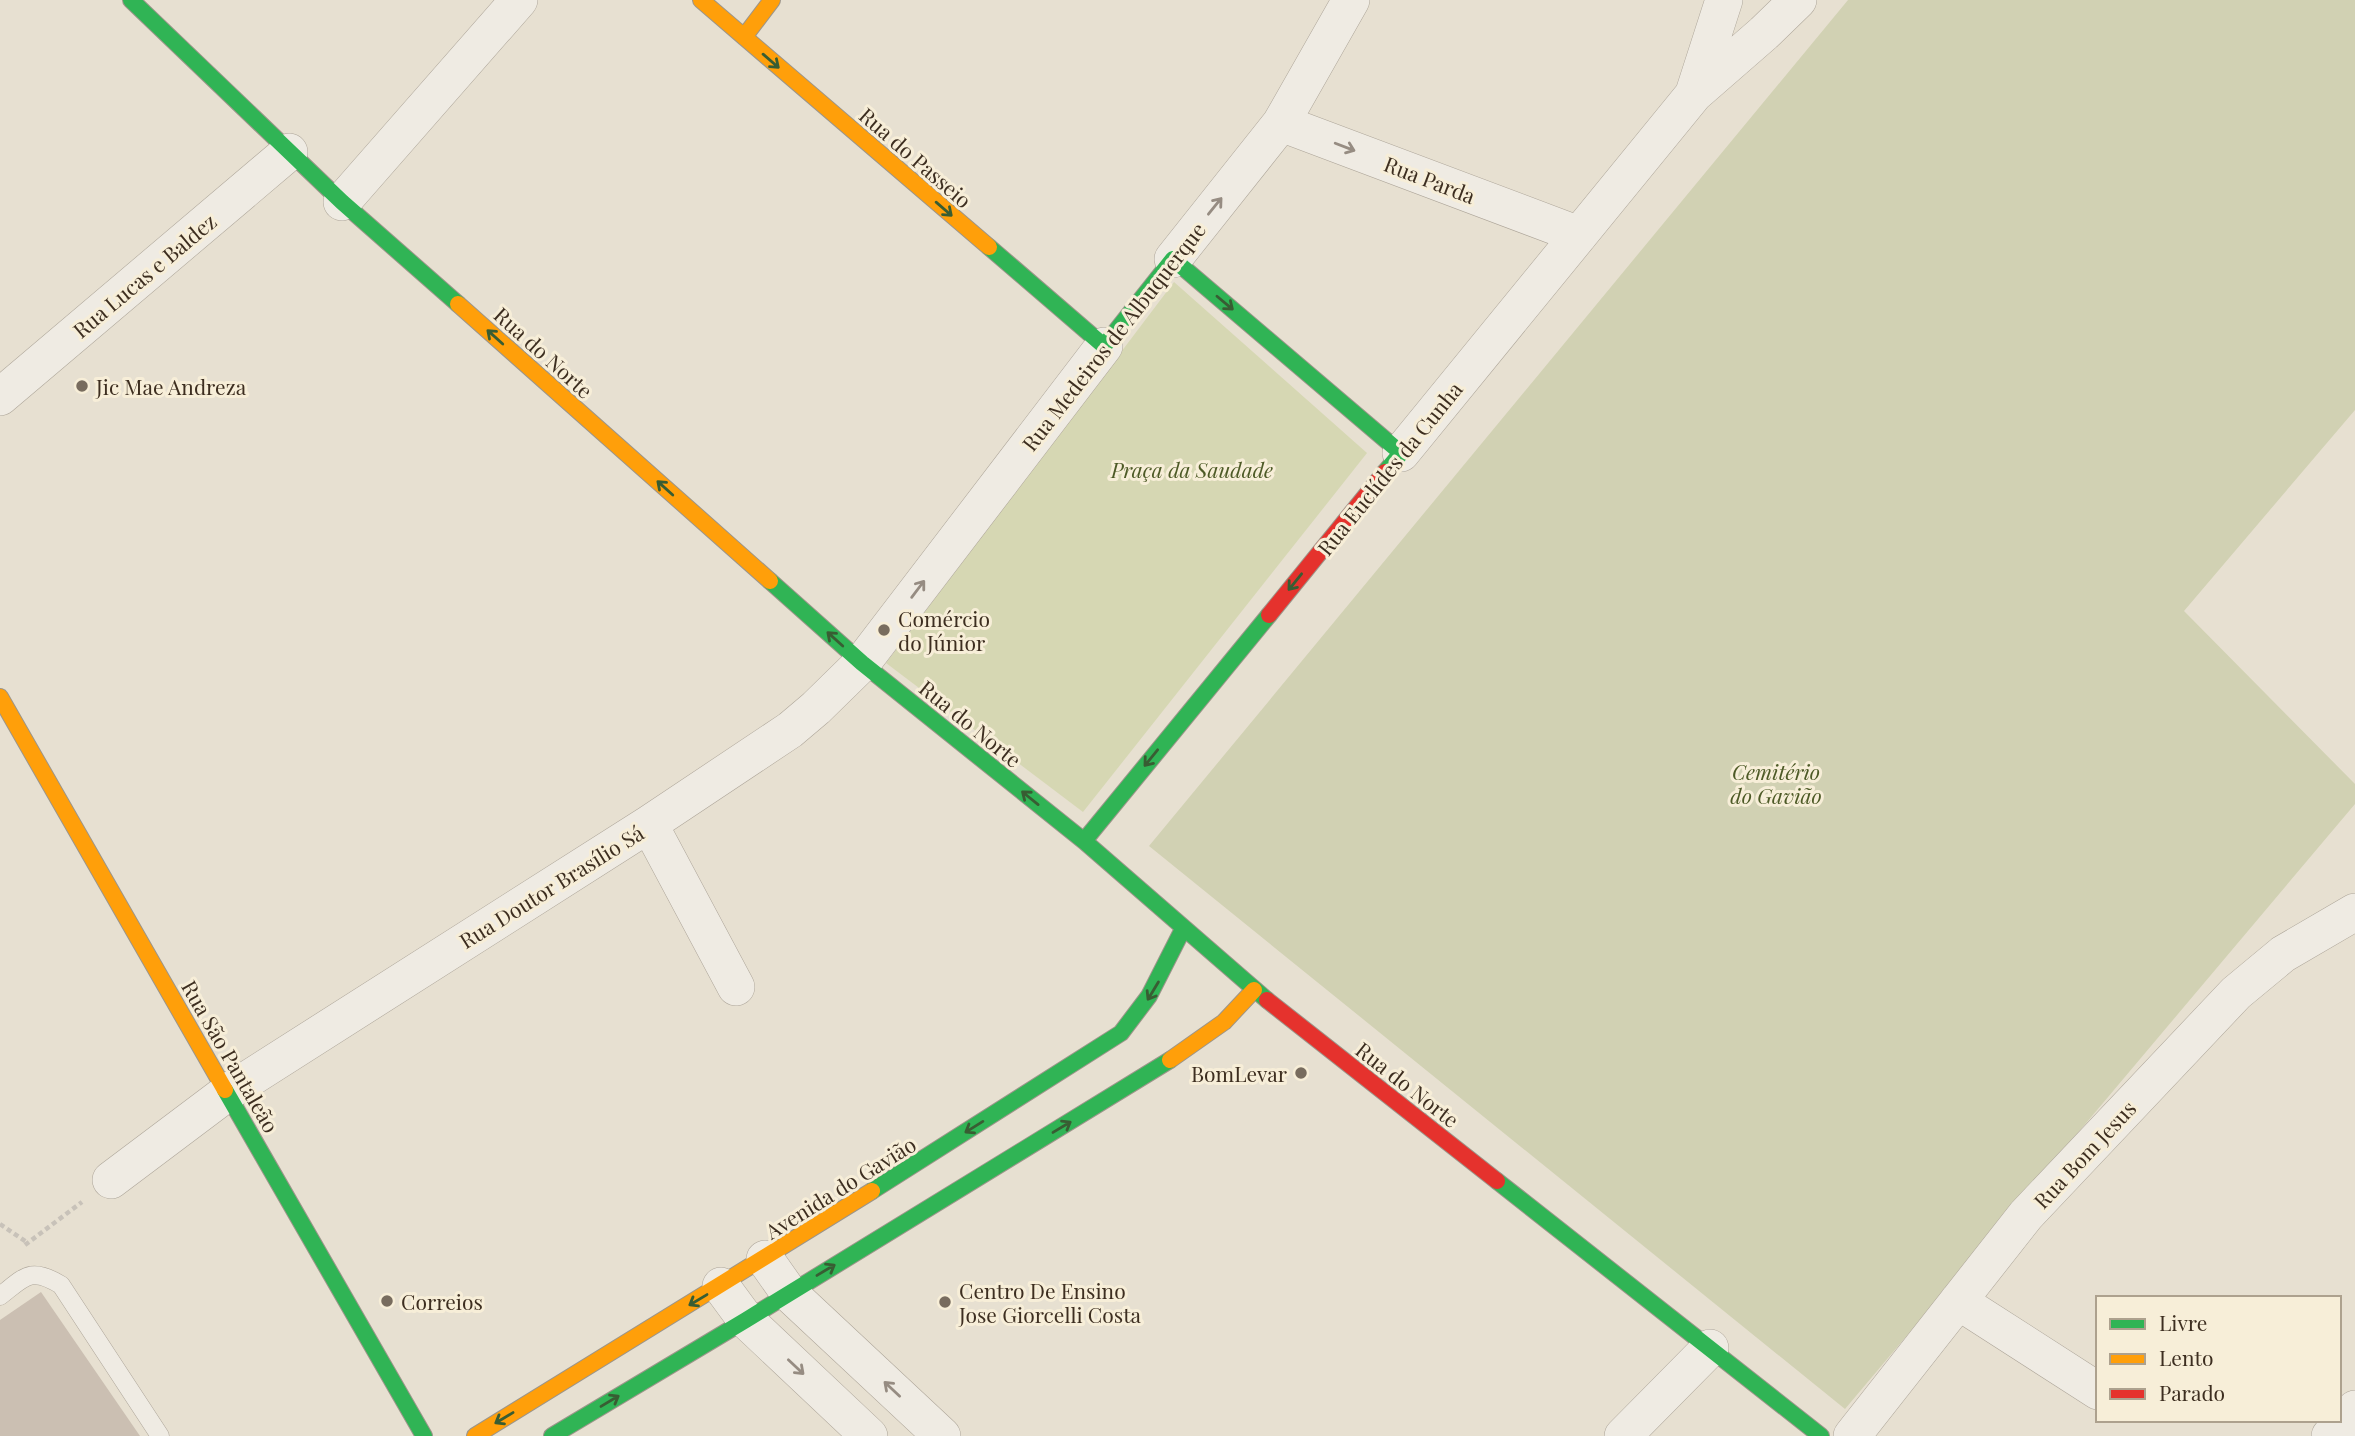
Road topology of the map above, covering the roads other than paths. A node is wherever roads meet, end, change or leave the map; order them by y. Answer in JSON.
{"nodes":[{"id":1,"x":131,"y":0,"type":"edge"},
{"id":2,"x":519,"y":0,"type":"edge"},
{"id":3,"x":701,"y":0,"type":"edge"},
{"id":4,"x":772,"y":0,"type":"edge"},
{"id":5,"x":1351,"y":0,"type":"edge"},
{"id":6,"x":1724,"y":0,"type":"edge"},
{"id":7,"x":1798,"y":0,"type":"edge"},
{"id":8,"x":744,"y":37,"type":"junction"},
{"id":9,"x":1694,"y":94,"type":"junction"},
{"id":10,"x":1281,"y":123,"type":"junction"},
{"id":11,"x":289,"y":152,"type":"junction"},
{"id":12,"x":342,"y":202,"type":"junction"},
{"id":13,"x":1579,"y":235,"type":"junction"},
{"id":14,"x":1173,"y":259,"type":"junction"},
{"id":15,"x":1104,"y":346,"type":"junction"},
{"id":16,"x":0,"y":397,"type":"edge"},
{"id":17,"x":1401,"y":453,"type":"junction"},
{"id":18,"x":862,"y":663,"type":"junction"},
{"id":19,"x":0,"y":697,"type":"edge"},
{"id":20,"x":649,"y":824,"type":"junction"},
{"id":21,"x":1084,"y":841,"type":"junction"},
{"id":22,"x":2355,"y":912,"type":"edge"},
{"id":23,"x":1183,"y":929,"type":"junction"},
{"id":24,"x":736,"y":987,"type":"dead end"},
{"id":25,"x":1254,"y":990,"type":"junction"},
{"id":26,"x":228,"y":1092,"type":"junction"},
{"id":27,"x":111,"y":1180,"type":"road end"},
{"id":28,"x":765,"y":1259,"type":"junction"},
{"id":29,"x":721,"y":1286,"type":"junction"},
{"id":30,"x":789,"y":1293,"type":"junction"},
{"id":31,"x":0,"y":1296,"type":"edge"},
{"id":32,"x":1958,"y":1301,"type":"junction"},
{"id":33,"x":746,"y":1320,"type":"junction"},
{"id":34,"x":1710,"y":1348,"type":"junction"},
{"id":35,"x":2096,"y":1390,"type":"edge"},
{"id":36,"x":2355,"y":1409,"type":"edge"},
{"id":37,"x":160,"y":1436,"type":"edge"},
{"id":38,"x":424,"y":1436,"type":"edge"},
{"id":39,"x":475,"y":1436,"type":"edge"},
{"id":40,"x":552,"y":1436,"type":"edge"},
{"id":41,"x":869,"y":1436,"type":"edge"},
{"id":42,"x":942,"y":1436,"type":"edge"},
{"id":43,"x":1623,"y":1436,"type":"edge"},
{"id":44,"x":1821,"y":1436,"type":"edge"},
{"id":45,"x":1852,"y":1436,"type":"edge"},
{"id":46,"x":2330,"y":1436,"type":"edge"}],
"edges":[{"from":1,"to":11,"type":"street","name":"Rua do Norte"},
{"from":2,"to":12,"type":"street"},
{"from":3,"to":8,"type":"street","name":"Rua do Passeio"},
{"from":4,"to":8,"type":"street"},
{"from":5,"to":10,"type":"street","name":"Rua Medeiros de Albuquerque"},
{"from":6,"to":9,"type":"street"},
{"from":7,"to":9,"type":"street"},
{"from":8,"to":15,"type":"street","name":"Rua do Passeio","one_way":true},
{"from":9,"to":13,"type":"street","name":"Rua Euclídes da Cunha"},
{"from":10,"to":13,"type":"street","name":"Rua Parda","one_way":true},
{"from":14,"to":10,"type":"street","name":"Rua Medeiros de Albuquerque","one_way":true},
{"from":11,"to":12,"type":"street","name":"Rua do Norte"},
{"from":11,"to":16,"type":"street","name":"Rua Lucas e Baldez"},
{"from":18,"to":12,"type":"street","name":"Rua do Norte","one_way":true},
{"from":13,"to":17,"type":"street","name":"Rua Euclídes da Cunha"},
{"from":14,"to":15,"type":"street","name":"Rua Medeiros de Albuquerque"},
{"from":14,"to":17,"type":"street","one_way":true},
{"from":18,"to":15,"type":"street","name":"Rua Medeiros de Albuquerque","one_way":true},
{"from":17,"to":21,"type":"street","name":"Rua Euclídes da Cunha","one_way":true},
{"from":18,"to":20,"type":"street","name":"Rua Doutor Brasílio Sá"},
{"from":21,"to":18,"type":"street","name":"Rua do Norte","one_way":true},
{"from":19,"to":26,"type":"street","name":"Rua São Pantaleão"},
{"from":20,"to":24,"type":"street"},
{"from":20,"to":26,"type":"street","name":"Rua Doutor Brasílio Sá"},
{"from":21,"to":23,"type":"street","name":"Rua do Norte"},
{"from":22,"to":32,"type":"street","name":"Rua Bom Jesus"},
{"from":23,"to":25,"type":"street","name":"Rua do Norte"},
{"from":23,"to":28,"type":"street","name":"Avenida do Gavião","one_way":true},
{"from":30,"to":25,"type":"street","one_way":true},
{"from":25,"to":34,"type":"street","name":"Rua do Norte"},
{"from":26,"to":27,"type":"street","name":"Rua Doutor Brasílio Sá"},
{"from":26,"to":38,"type":"street","name":"Rua São Pantaleão"},
{"from":28,"to":29,"type":"street","name":"Avenida do Gavião"},
{"from":28,"to":30,"type":"street"},
{"from":29,"to":33,"type":"street"},
{"from":29,"to":39,"type":"street","name":"Avenida do Gavião","one_way":true},
{"from":30,"to":33,"type":"street"},
{"from":42,"to":30,"type":"street","one_way":true},
{"from":31,"to":37,"type":"lane"},
{"from":32,"to":35,"type":"street"},
{"from":32,"to":45,"type":"street","name":"Rua Bom Jesus"},
{"from":40,"to":33,"type":"street","one_way":true},
{"from":33,"to":41,"type":"street","one_way":true},
{"from":34,"to":43,"type":"street"},
{"from":34,"to":44,"type":"street","name":"Rua do Norte"},
{"from":36,"to":46,"type":"street"}]}
